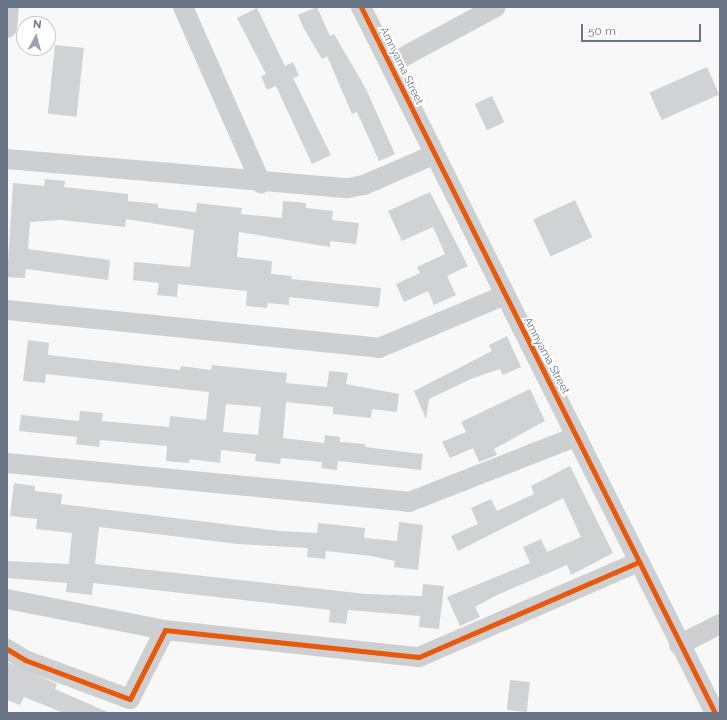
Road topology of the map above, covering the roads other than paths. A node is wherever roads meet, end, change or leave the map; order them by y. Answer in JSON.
{"nodes":[{"id":1,"x":9,"y":7,"type":"edge"},
{"id":2,"x":183,"y":7,"type":"edge"},
{"id":3,"x":361,"y":7,"type":"edge"},
{"id":4,"x":496,"y":7,"type":"edge"},
{"id":5,"x":7,"y":28,"type":"edge"},
{"id":6,"x":390,"y":64,"type":"junction"},
{"id":7,"x":433,"y":155,"type":"junction"},
{"id":8,"x":7,"y":159,"type":"edge"},
{"id":9,"x":261,"y":183,"type":"junction"},
{"id":10,"x":503,"y":296,"type":"junction"},
{"id":11,"x":7,"y":310,"type":"edge"},
{"id":12,"x":577,"y":436,"type":"junction"},
{"id":13,"x":7,"y":463,"type":"edge"},
{"id":14,"x":640,"y":562,"type":"junction"},
{"id":15,"x":7,"y":599,"type":"edge"},
{"id":16,"x":720,"y":624,"type":"edge"},
{"id":17,"x":165,"y":630,"type":"junction"},
{"id":18,"x":679,"y":645,"type":"junction"},
{"id":19,"x":7,"y":649,"type":"edge"},
{"id":20,"x":126,"y":706,"type":"edge"},
{"id":21,"x":715,"y":713,"type":"edge"}],
"edges":[{"from":1,"to":5,"type":"street"},
{"from":2,"to":9,"type":"street"},
{"from":3,"to":6,"type":"street","name":"Amnyama Street"},
{"from":4,"to":6,"type":"street"},
{"from":6,"to":7,"type":"street","name":"Amnyama Street"},
{"from":7,"to":9,"type":"street"},
{"from":7,"to":10,"type":"street","name":"Amnyama Street"},
{"from":8,"to":9,"type":"street"},
{"from":10,"to":11,"type":"street"},
{"from":10,"to":12,"type":"street","name":"Amnyama Street"},
{"from":12,"to":13,"type":"street"},
{"from":12,"to":14,"type":"street","name":"Amnyama Street"},
{"from":14,"to":17,"type":"street"},
{"from":14,"to":18,"type":"street","name":"Amnyama Street"},
{"from":15,"to":17,"type":"street"},
{"from":16,"to":18,"type":"street"},
{"from":17,"to":20,"type":"street"},
{"from":18,"to":21,"type":"street","name":"Amnyama Street"},
{"from":19,"to":20,"type":"street"}]}
